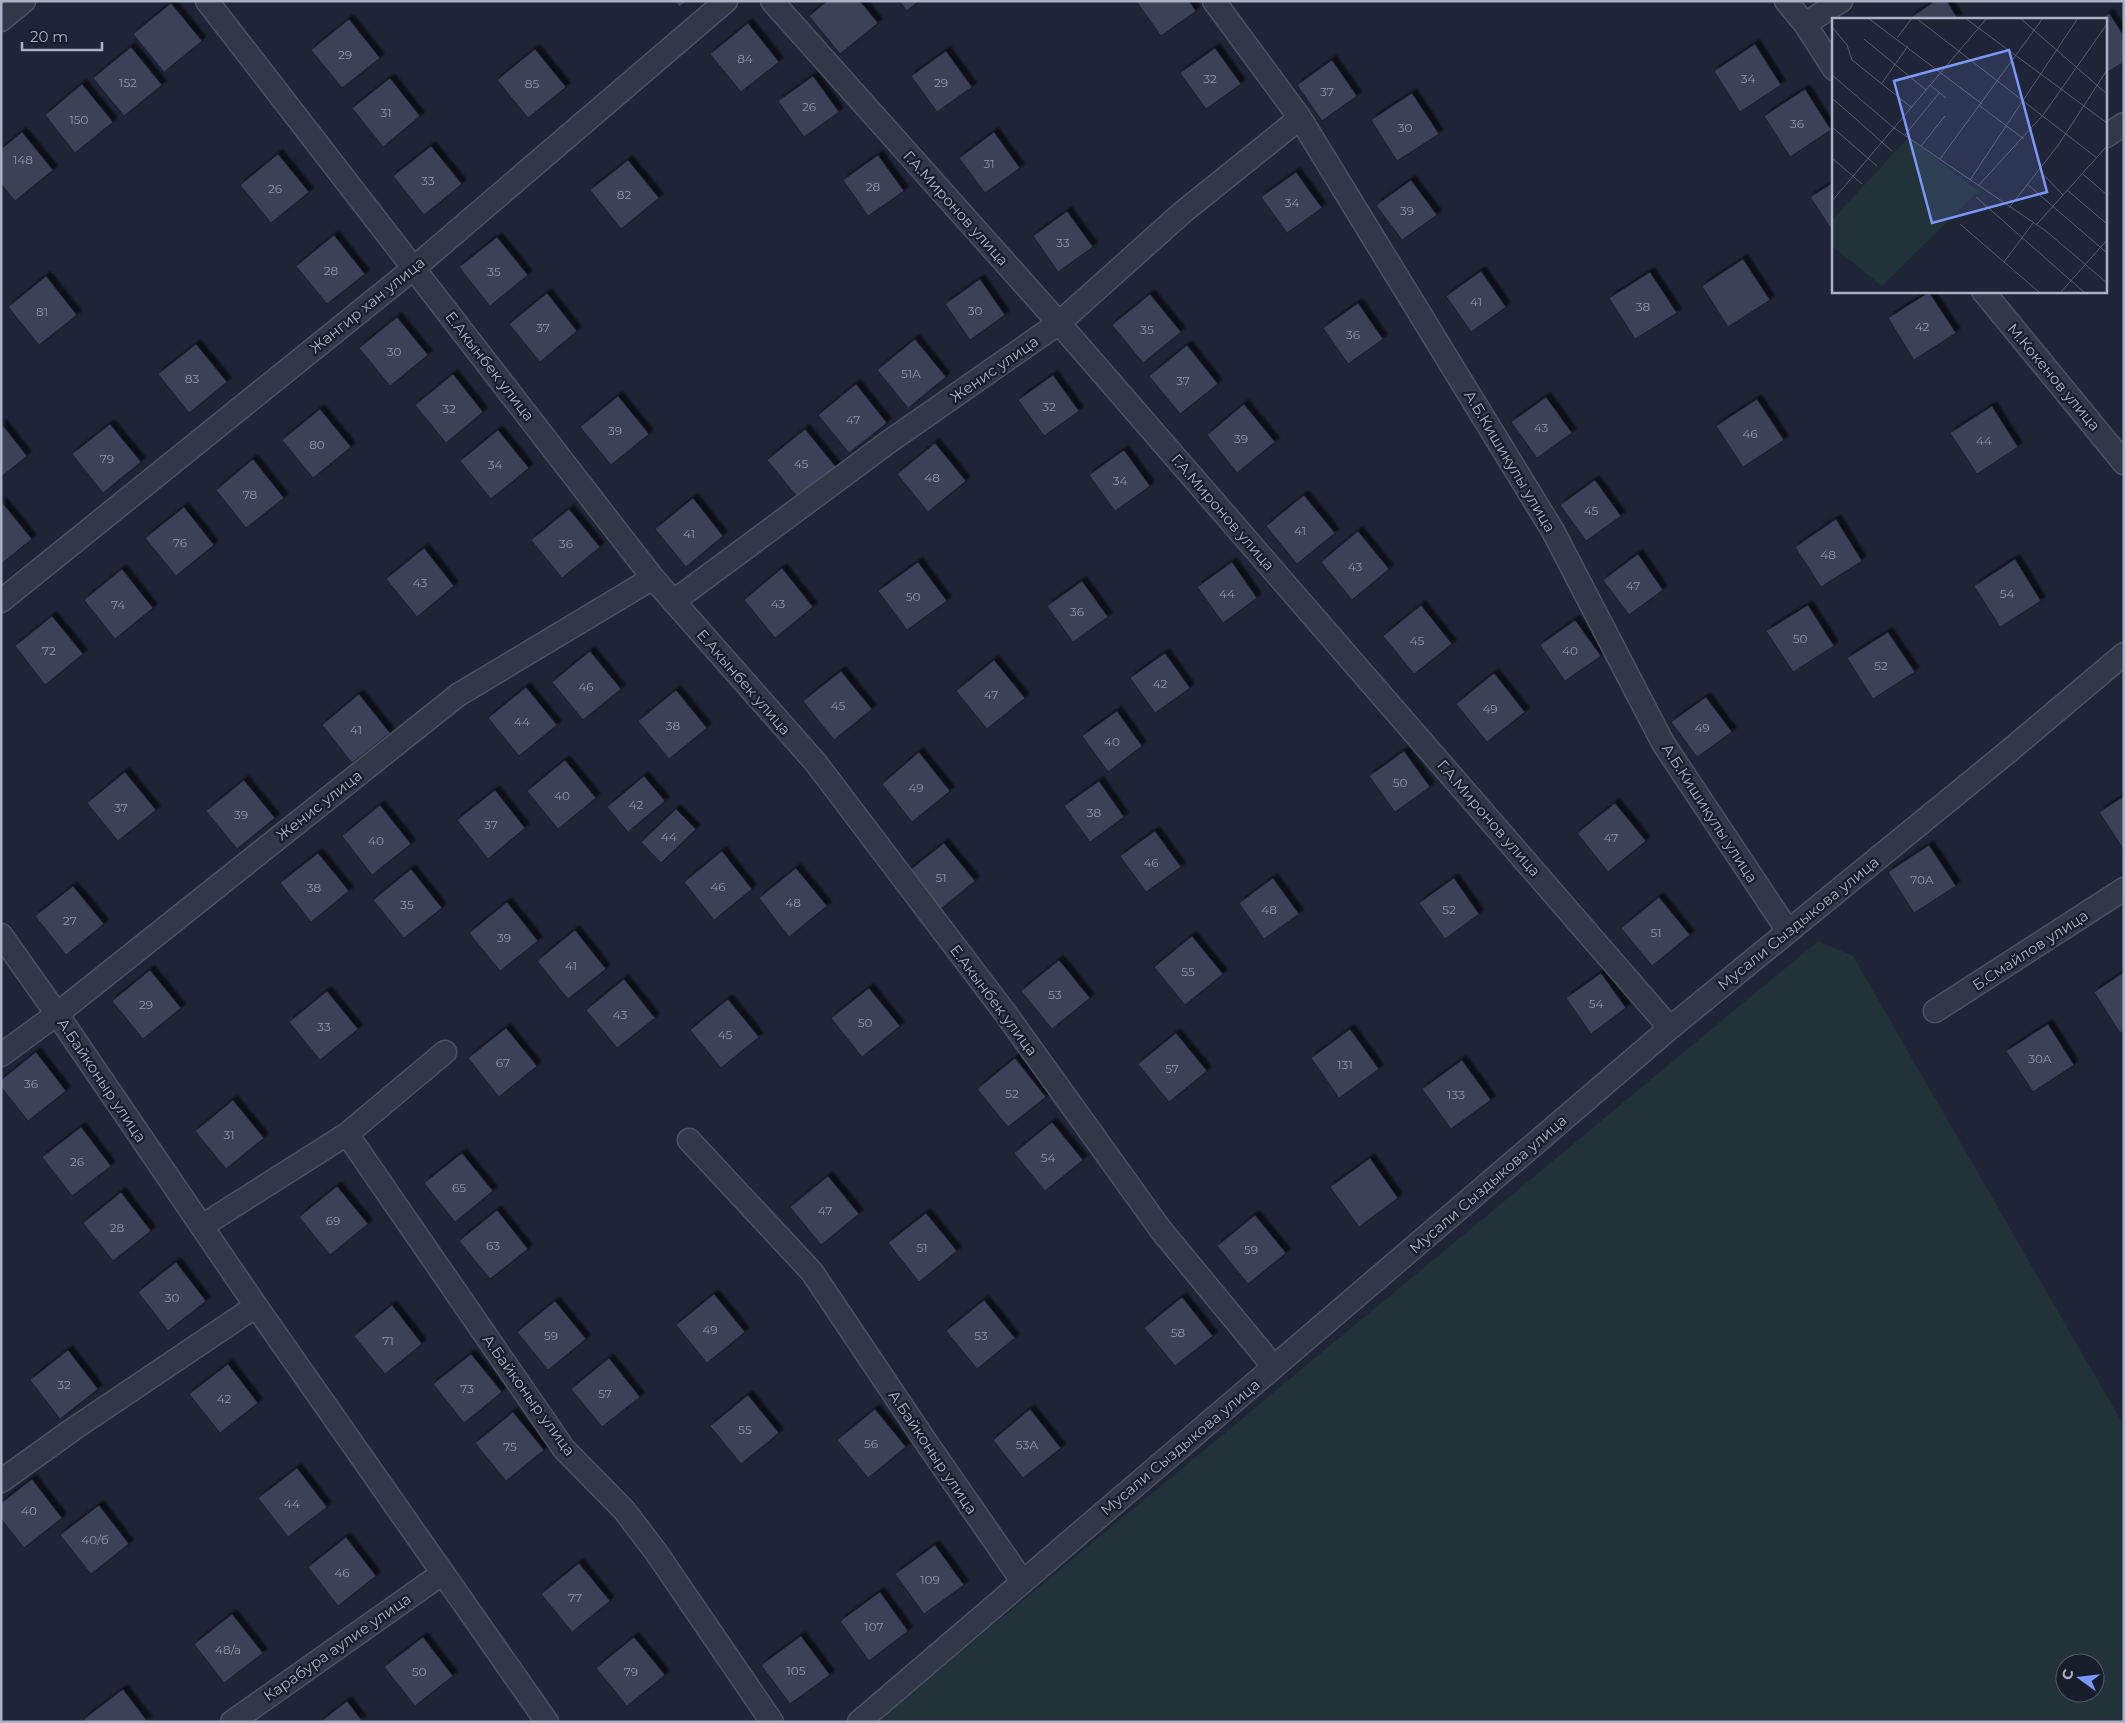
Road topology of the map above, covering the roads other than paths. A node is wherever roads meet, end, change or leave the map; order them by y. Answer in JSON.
{"nodes":[{"id":1,"x":24,"y":1,"type":"edge"},
{"id":2,"x":207,"y":1,"type":"edge"},
{"id":3,"x":726,"y":1,"type":"edge"},
{"id":4,"x":772,"y":1,"type":"edge"},
{"id":5,"x":1214,"y":1,"type":"edge"},
{"id":6,"x":1786,"y":1,"type":"edge"},
{"id":7,"x":1841,"y":1,"type":"edge"},
{"id":8,"x":1,"y":20,"type":"edge"},
{"id":9,"x":1805,"y":24,"type":"junction"},
{"id":10,"x":1832,"y":67,"type":"edge"},
{"id":11,"x":1300,"y":118,"type":"junction"},
{"id":12,"x":2124,"y":124,"type":"edge"},
{"id":13,"x":2108,"y":135,"type":"edge"},
{"id":14,"x":414,"y":268,"type":"junction"},
{"id":15,"x":1984,"y":292,"type":"edge"},
{"id":16,"x":1059,"y":323,"type":"junction"},
{"id":17,"x":2124,"y":463,"type":"edge"},
{"id":18,"x":653,"y":578,"type":"junction"},
{"id":19,"x":1,"y":601,"type":"edge"},
{"id":20,"x":674,"y":601,"type":"junction"},
{"id":21,"x":2124,"y":654,"type":"edge"},
{"id":22,"x":2124,"y":889,"type":"edge"},
{"id":23,"x":1788,"y":932,"type":"junction"},
{"id":24,"x":1,"y":935,"type":"edge"},
{"id":25,"x":1935,"y":1011,"type":"dead end"},
{"id":26,"x":57,"y":1014,"type":"junction"},
{"id":27,"x":1670,"y":1028,"type":"junction"},
{"id":28,"x":445,"y":1052,"type":"dead end"},
{"id":29,"x":1,"y":1054,"type":"edge"},
{"id":30,"x":347,"y":1134,"type":"junction"},
{"id":31,"x":688,"y":1140,"type":"dead end"},
{"id":32,"x":202,"y":1226,"type":"junction"},
{"id":33,"x":256,"y":1306,"type":"junction"},
{"id":34,"x":1274,"y":1367,"type":"junction"},
{"id":35,"x":1,"y":1481,"type":"edge"},
{"id":36,"x":443,"y":1573,"type":"junction"},
{"id":37,"x":1023,"y":1582,"type":"junction"},
{"id":38,"x":232,"y":1722,"type":"edge"},
{"id":39,"x":547,"y":1722,"type":"edge"},
{"id":40,"x":772,"y":1722,"type":"edge"},
{"id":41,"x":859,"y":1722,"type":"edge"}],
"edges":[{"from":1,"to":8,"type":"street"},
{"from":2,"to":14,"type":"street","name":"Е.Акынбек улица"},
{"from":3,"to":14,"type":"street","name":"Жангир хан улица"},
{"from":4,"to":16,"type":"street","name":"Г.А.Миронов улица"},
{"from":5,"to":11,"type":"street","name":"А.Б.Кишикулы улица"},
{"from":6,"to":9,"type":"street"},
{"from":7,"to":9,"type":"street"},
{"from":9,"to":10,"type":"street"},
{"from":11,"to":16,"type":"street","name":"Женис улица"},
{"from":11,"to":23,"type":"street","name":"А.Б.Кишикулы улица"},
{"from":12,"to":13,"type":"street"},
{"from":14,"to":18,"type":"street","name":"Е.Акынбек улица"},
{"from":14,"to":19,"type":"street","name":"Жангир хан улица"},
{"from":15,"to":17,"type":"street","name":"М.Кокенов улица"},
{"from":16,"to":20,"type":"street","name":"Женис улица"},
{"from":16,"to":27,"type":"street","name":"Г.А.Миронов улица"},
{"from":18,"to":20,"type":"street","name":"Е.Акынбек улица"},
{"from":18,"to":26,"type":"street","name":"Женис улица"},
{"from":20,"to":34,"type":"street","name":"Е.Акынбек улица"},
{"from":21,"to":23,"type":"street","name":"Мусали Сыздыкова улица"},
{"from":22,"to":25,"type":"street","name":"Б.Смайлов улица"},
{"from":23,"to":27,"type":"street","name":"Мусали Сыздыкова улица"},
{"from":24,"to":26,"type":"street","name":"А.Байконыр улица"},
{"from":26,"to":29,"type":"street","name":"Женис улица"},
{"from":26,"to":32,"type":"street","name":"А.Байконыр улица"},
{"from":27,"to":34,"type":"street","name":"Мусали Сыздыкова улица"},
{"from":28,"to":30,"type":"street"},
{"from":30,"to":32,"type":"street"},
{"from":30,"to":40,"type":"street","name":"А.Байконыр улица"},
{"from":31,"to":37,"type":"street","name":"А.Байконыр улица"},
{"from":32,"to":33,"type":"street","name":"А.Байконыр улица"},
{"from":33,"to":35,"type":"street"},
{"from":33,"to":36,"type":"street","name":"А.Байконыр улица"},
{"from":34,"to":37,"type":"street","name":"Мусали Сыздыкова улица"},
{"from":36,"to":38,"type":"street","name":"Карабура аулие улица"},
{"from":36,"to":39,"type":"street","name":"А.Байконыр улица"},
{"from":37,"to":41,"type":"street","name":"Мусали Сыздыкова улица"}]}
